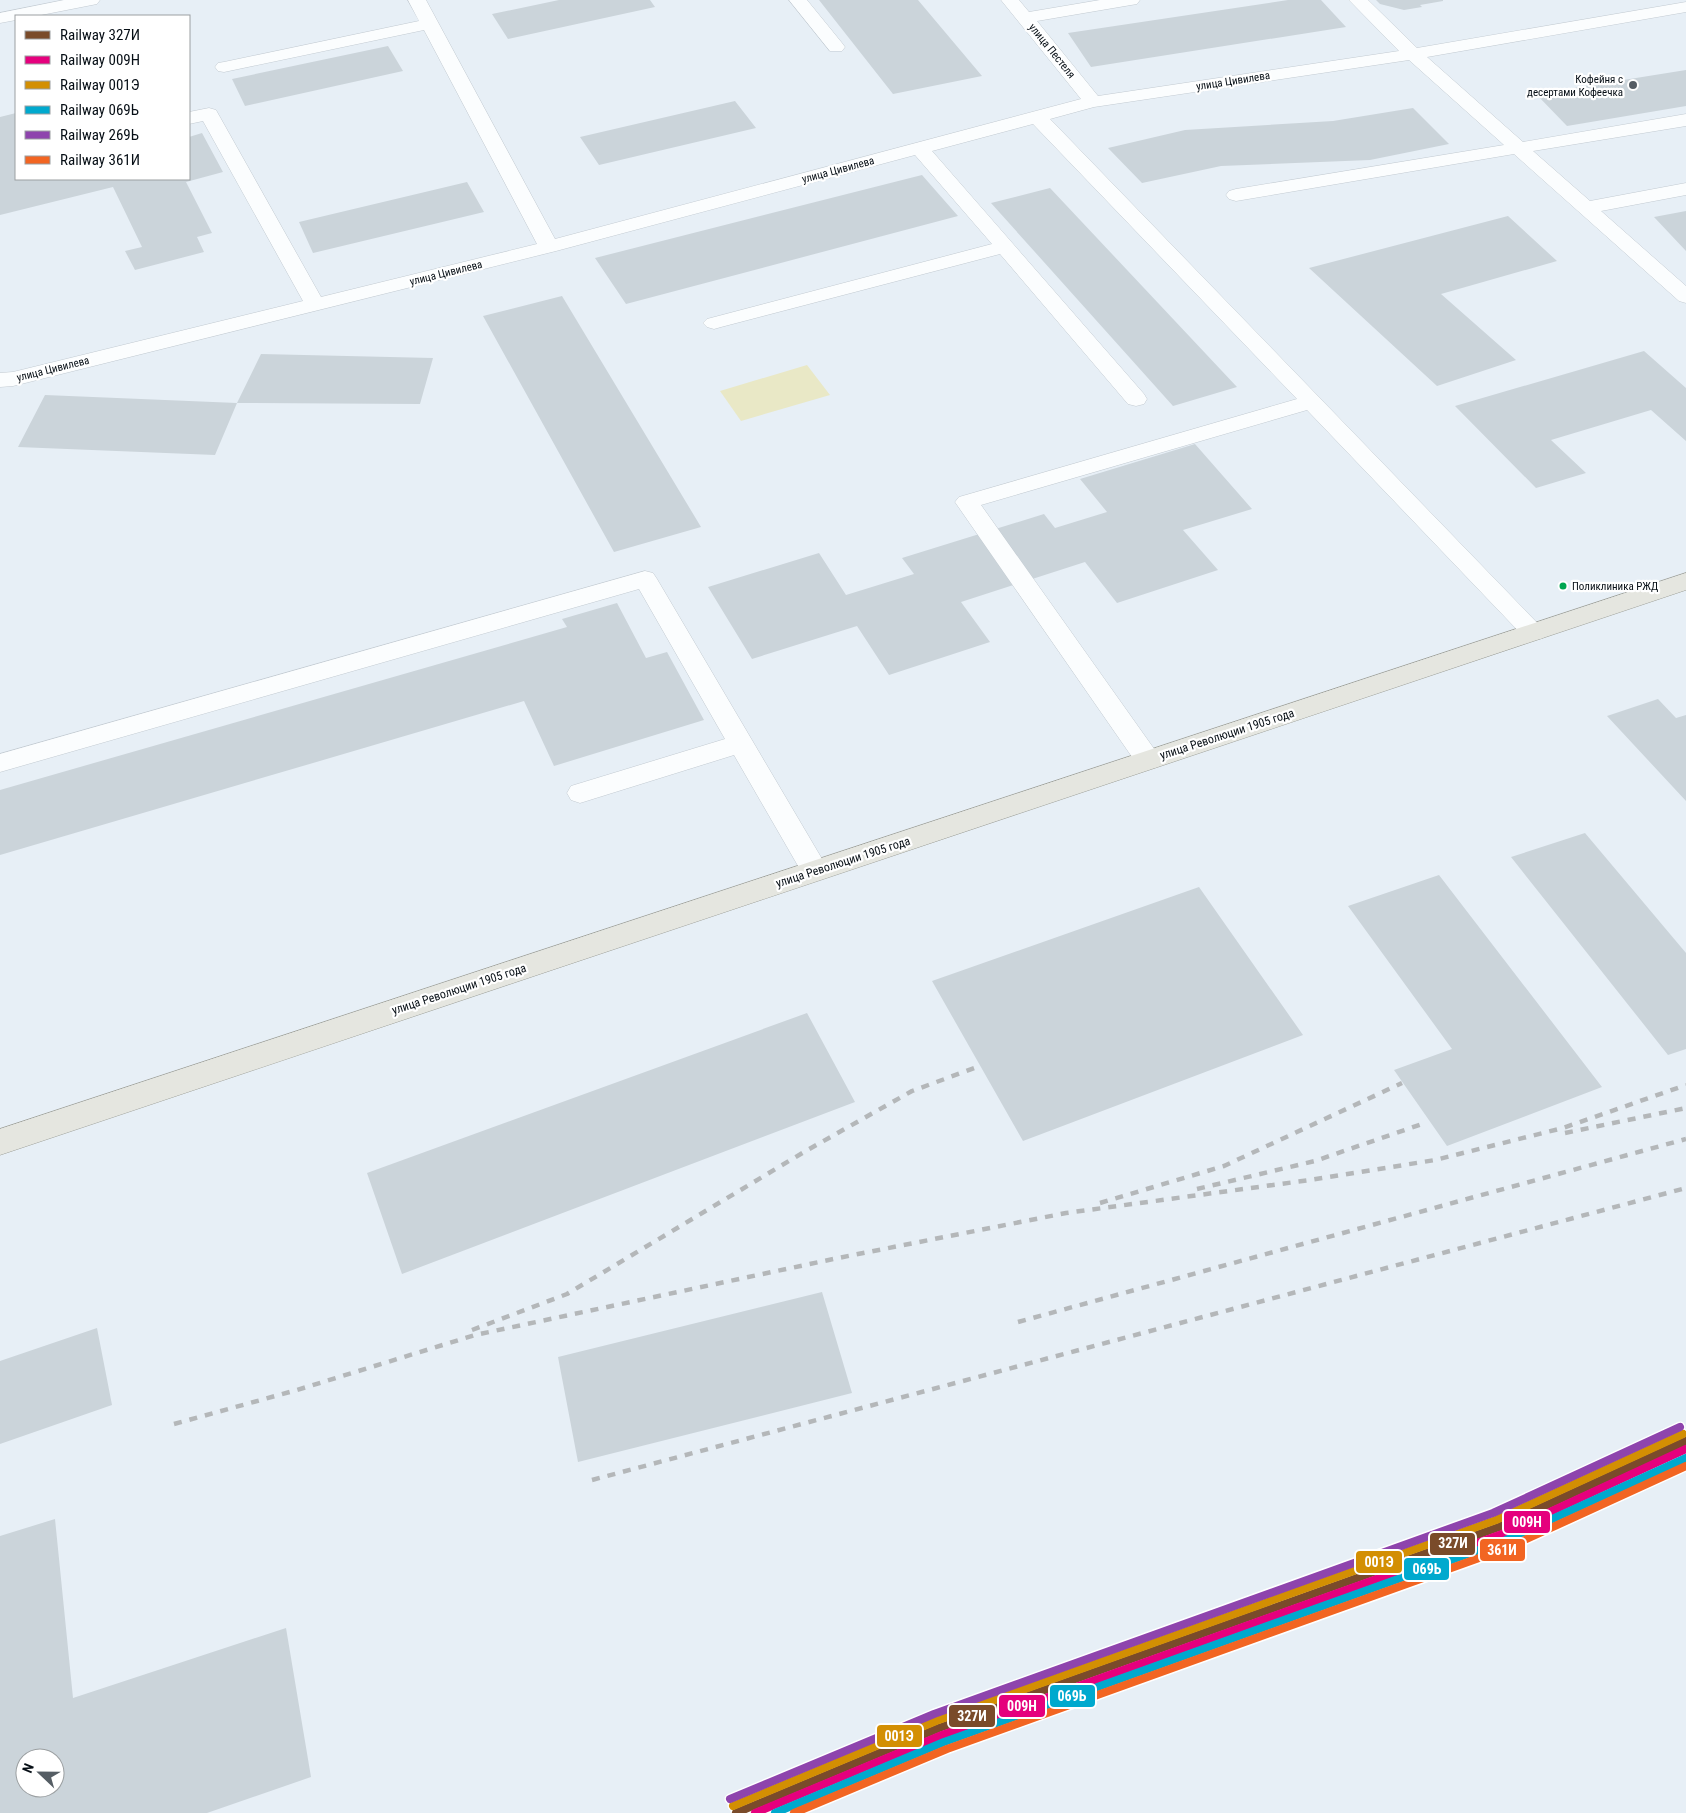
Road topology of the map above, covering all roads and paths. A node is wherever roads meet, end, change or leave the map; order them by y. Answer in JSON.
{"nodes":[{"id":1,"x":91,"y":0,"type":"edge"},
{"id":2,"x":418,"y":0,"type":"edge"},
{"id":3,"x":798,"y":0,"type":"edge"},
{"id":4,"x":1010,"y":0,"type":"edge"},
{"id":5,"x":1131,"y":0,"type":"edge"},
{"id":6,"x":1358,"y":0,"type":"edge"},
{"id":7,"x":1654,"y":6,"type":"edge"},
{"id":8,"x":1686,"y":7,"type":"edge"},
{"id":9,"x":15,"y":15,"type":"edge"},
{"id":10,"x":15,"y":15,"type":"edge"},
{"id":11,"x":0,"y":18,"type":"edge"},
{"id":12,"x":1025,"y":18,"type":"junction"},
{"id":13,"x":430,"y":24,"type":"junction"},
{"id":14,"x":836,"y":47,"type":"dead end"},
{"id":15,"x":1412,"y":54,"type":"junction"},
{"id":16,"x":224,"y":67,"type":"dead end"},
{"id":17,"x":1093,"y":102,"type":"junction"},
{"id":18,"x":1037,"y":117,"type":"junction"},
{"id":19,"x":190,"y":118,"type":"edge"},
{"id":20,"x":1686,"y":120,"type":"edge"},
{"id":21,"x":1518,"y":148,"type":"junction"},
{"id":22,"x":920,"y":149,"type":"junction"},
{"id":23,"x":1686,"y":189,"type":"edge"},
{"id":24,"x":1236,"y":195,"type":"dead end"},
{"id":25,"x":1586,"y":208,"type":"junction"},
{"id":26,"x":549,"y":247,"type":"junction"},
{"id":27,"x":1005,"y":247,"type":"junction"},
{"id":28,"x":1686,"y":297,"type":"edge"},
{"id":29,"x":315,"y":305,"type":"junction"},
{"id":30,"x":714,"y":323,"type":"dead end"},
{"id":31,"x":0,"y":380,"type":"edge"},
{"id":32,"x":1136,"y":399,"type":"dead end"},
{"id":33,"x":1312,"y":402,"type":"junction"},
{"id":34,"x":1686,"y":581,"type":"edge"},
{"id":35,"x":1534,"y":632,"type":"junction"},
{"id":36,"x":740,"y":744,"type":"junction"},
{"id":37,"x":1148,"y":760,"type":"junction"},
{"id":38,"x":0,"y":763,"type":"edge"},
{"id":39,"x":580,"y":793,"type":"dead end"},
{"id":40,"x":815,"y":871,"type":"junction"},
{"id":41,"x":0,"y":1142,"type":"edge"}],
"edges":[{"from":1,"to":10,"type":"street"},
{"from":2,"to":13,"type":"street"},
{"from":3,"to":14,"type":"street"},
{"from":4,"to":12,"type":"street","name":"улица Пестеля"},
{"from":5,"to":12,"type":"street"},
{"from":6,"to":15,"type":"street"},
{"from":7,"to":8,"type":"street","name":"улица Цивилева"},
{"from":7,"to":15,"type":"street","name":"улица Цивилева"},
{"from":9,"to":11,"type":"street"},
{"from":12,"to":17,"type":"street","name":"улица Пестеля"},
{"from":13,"to":16,"type":"street"},
{"from":13,"to":26,"type":"street"},
{"from":15,"to":17,"type":"street","name":"улица Цивилева"},
{"from":15,"to":21,"type":"street"},
{"from":17,"to":18,"type":"street","name":"улица Цивилева"},
{"from":18,"to":22,"type":"street","name":"улица Цивилева"},
{"from":18,"to":33,"type":"street"},
{"from":19,"to":29,"type":"street"},
{"from":20,"to":21,"type":"street"},
{"from":21,"to":24,"type":"street"},
{"from":21,"to":25,"type":"street"},
{"from":22,"to":26,"type":"street","name":"улица Цивилева"},
{"from":22,"to":27,"type":"street"},
{"from":23,"to":25,"type":"street"},
{"from":25,"to":28,"type":"street"},
{"from":26,"to":29,"type":"street","name":"улица Цивилева"},
{"from":27,"to":30,"type":"street"},
{"from":27,"to":32,"type":"street"},
{"from":29,"to":31,"type":"street","name":"улица Цивилева"},
{"from":33,"to":35,"type":"street"},
{"from":33,"to":37,"type":"street"},
{"from":34,"to":35,"type":"main road","name":"улица Революции 1905 года"},
{"from":35,"to":37,"type":"main road","name":"улица Революции 1905 года"},
{"from":36,"to":38,"type":"street"},
{"from":36,"to":39,"type":"street"},
{"from":36,"to":40,"type":"street"},
{"from":37,"to":40,"type":"main road","name":"улица Революции 1905 года"},
{"from":40,"to":41,"type":"main road","name":"улица Революции 1905 года"}]}
